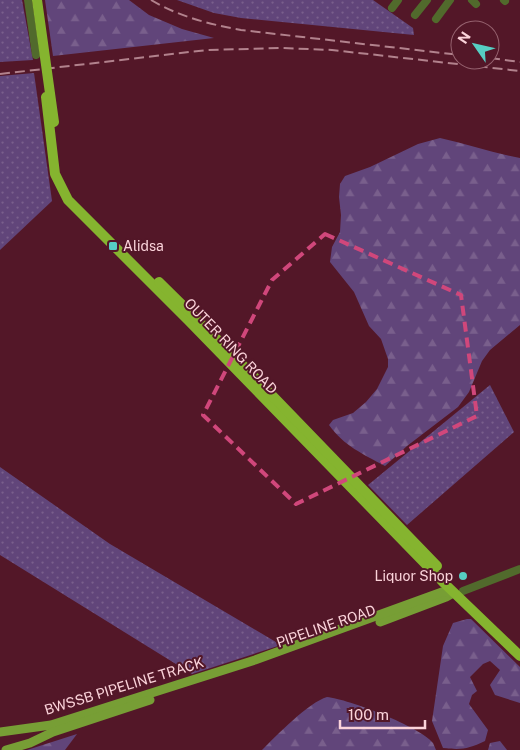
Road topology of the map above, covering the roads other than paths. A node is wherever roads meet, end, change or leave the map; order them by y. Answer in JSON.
{"nodes":[{"id":1,"x":28,"y":0,"type":"edge"},
{"id":2,"x":32,"y":0,"type":"edge"},
{"id":3,"x":38,"y":0,"type":"edge"},
{"id":4,"x":398,"y":0,"type":"edge"},
{"id":5,"x":427,"y":0,"type":"edge"},
{"id":6,"x":450,"y":0,"type":"edge"},
{"id":7,"x":392,"y":8,"type":"dead end"},
{"id":8,"x":415,"y":15,"type":"dead end"},
{"id":9,"x":436,"y":18,"type":"dead end"},
{"id":10,"x":36,"y":55,"type":"dead end"},
{"id":11,"x":52,"y":123,"type":"junction"},
{"id":12,"x":520,"y":569,"type":"edge"},
{"id":13,"x":458,"y":592,"type":"junction"},
{"id":14,"x":426,"y":601,"type":"junction"},
{"id":15,"x":520,"y":647,"type":"edge"},
{"id":16,"x":520,"y":656,"type":"edge"},
{"id":17,"x":254,"y":660,"type":"joint"},
{"id":18,"x":0,"y":732,"type":"edge"},
{"id":19,"x":6,"y":750,"type":"edge"}],
"edges":[{"from":1,"to":10,"type":"street"},
{"from":2,"to":11,"type":"highway","name":"OUTER RING ROAD"},
{"from":3,"to":11,"type":"highway","name":"OUTER RING ROAD","bridge":true},
{"from":4,"to":7,"type":"street"},
{"from":5,"to":8,"type":"street"},
{"from":6,"to":9,"type":"street"},
{"from":11,"to":13,"type":"highway","name":"OUTER RING ROAD"},
{"from":12,"to":13,"type":"street"},
{"from":13,"to":14,"type":"main road","name":"PIPELINE ROAD"},
{"from":13,"to":15,"type":"highway","name":"OUTER RING ROAD"},
{"from":13,"to":16,"type":"highway","name":"OUTER RING ROAD"},
{"from":14,"to":17,"type":"main road","name":"PIPELINE ROAD"},
{"from":14,"to":19,"type":"main road","name":"PIPELINE ROAD"},
{"from":17,"to":18,"type":"main road","name":"BWSSB PIPELINE TRACK"}]}
